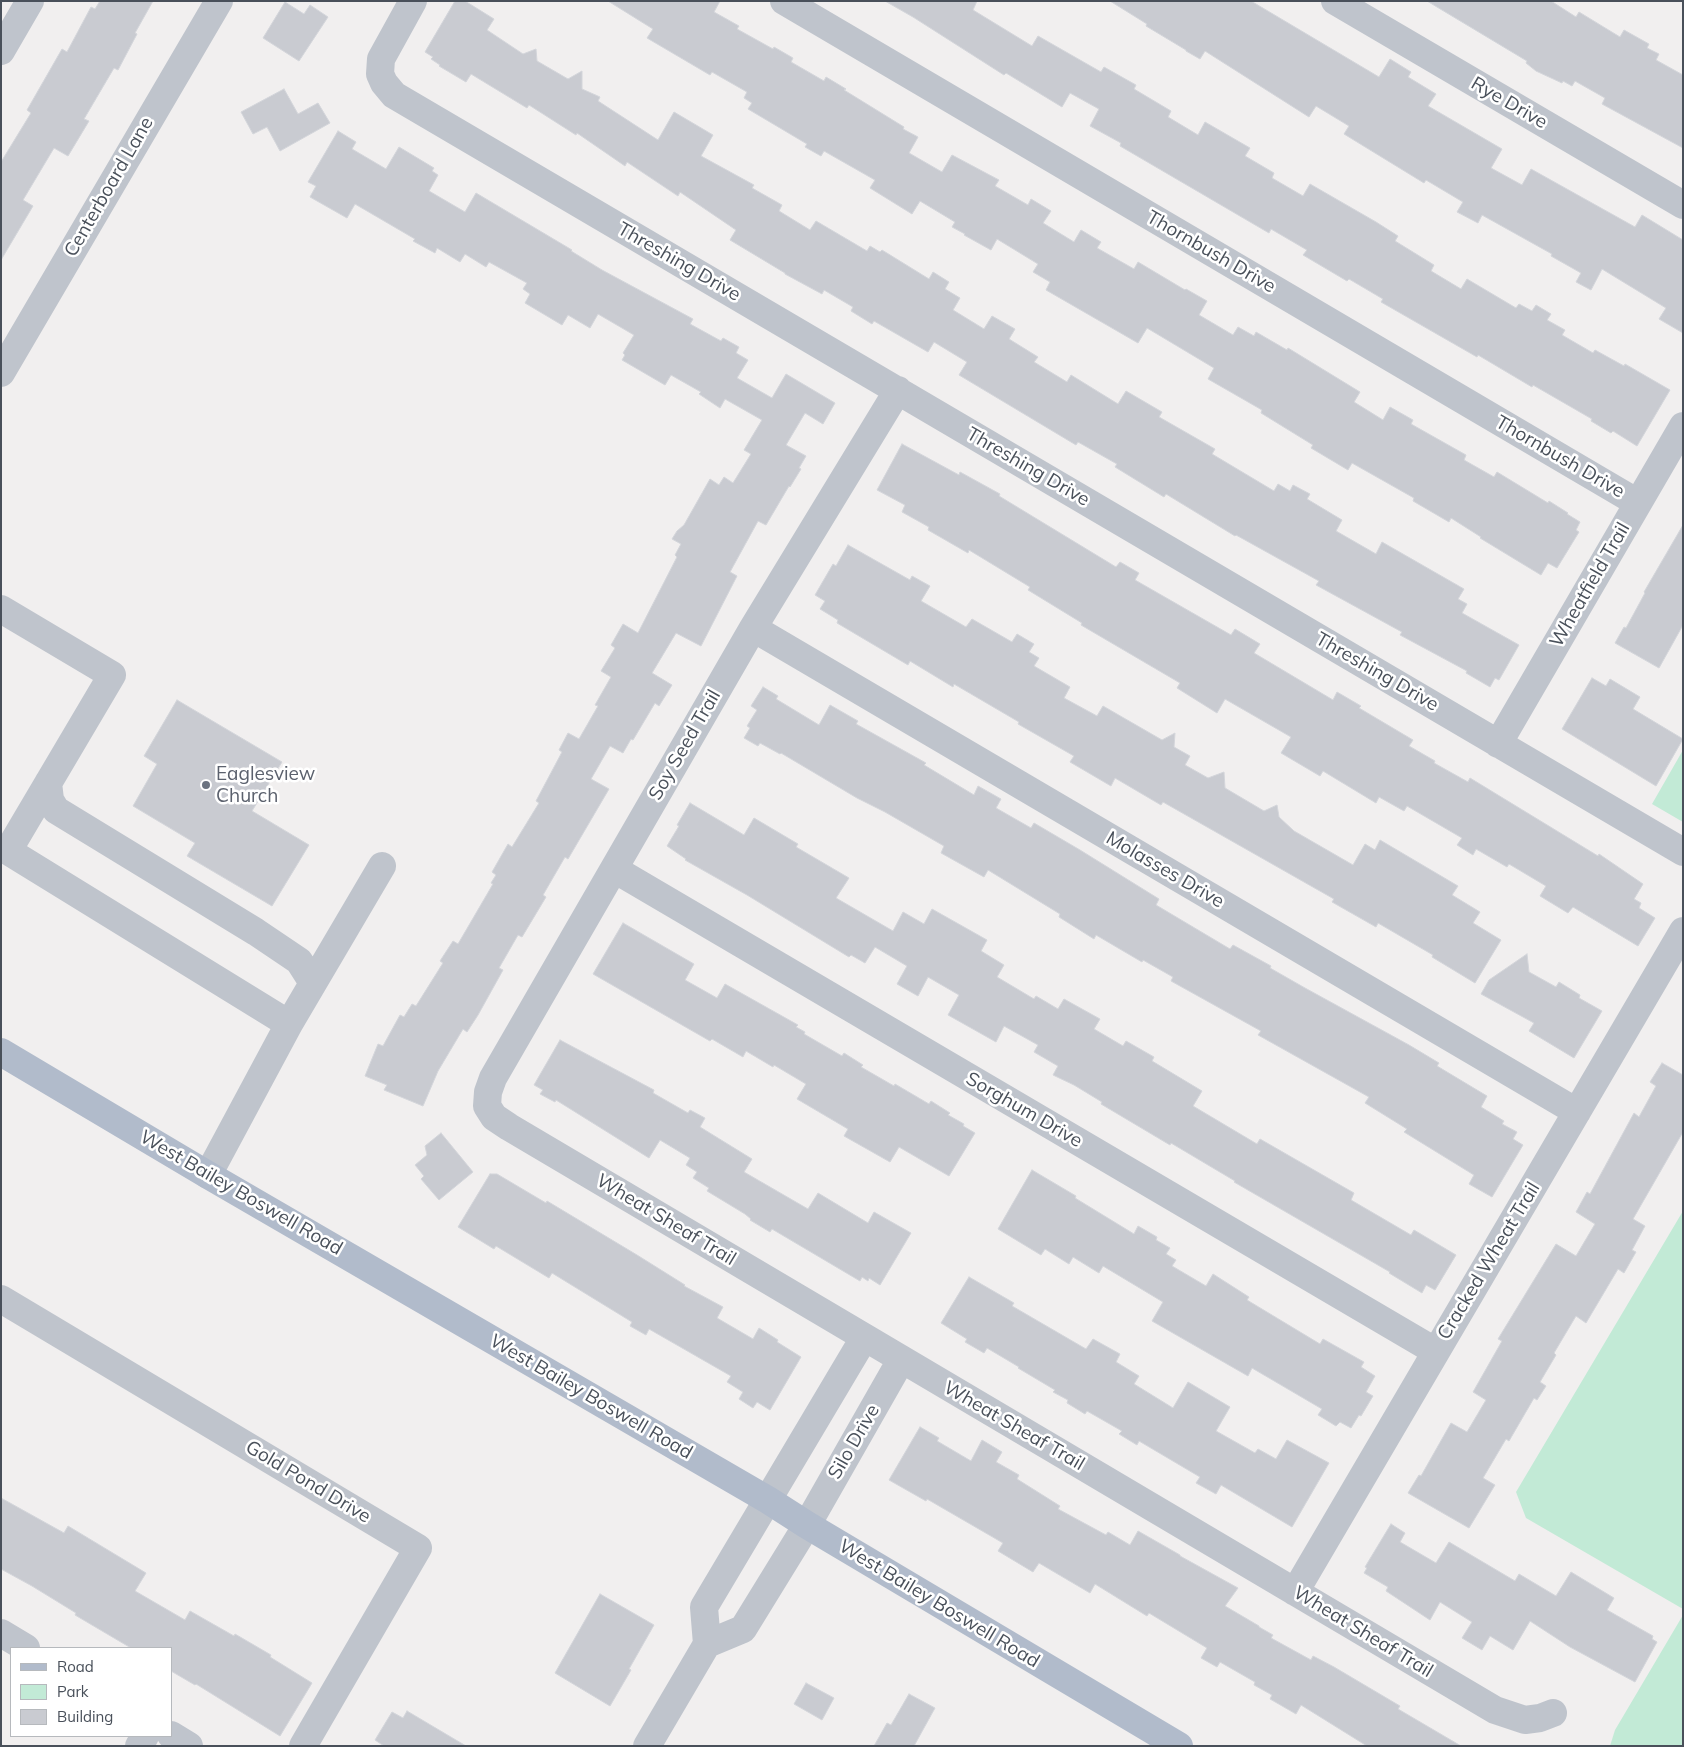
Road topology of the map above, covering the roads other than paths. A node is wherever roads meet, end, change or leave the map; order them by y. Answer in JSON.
{"nodes":[{"id":1,"x":30,"y":1,"type":"edge"},
{"id":2,"x":219,"y":1,"type":"edge"},
{"id":3,"x":413,"y":1,"type":"edge"},
{"id":4,"x":784,"y":1,"type":"edge"},
{"id":5,"x":1334,"y":1,"type":"edge"},
{"id":6,"x":1,"y":51,"type":"edge"},
{"id":7,"x":1683,"y":205,"type":"edge"},
{"id":8,"x":1,"y":373,"type":"edge"},
{"id":9,"x":898,"y":390,"type":"junction"},
{"id":10,"x":1683,"y":426,"type":"edge"},
{"id":11,"x":1638,"y":503,"type":"junction"},
{"id":12,"x":1,"y":609,"type":"edge"},
{"id":13,"x":752,"y":628,"type":"junction"},
{"id":14,"x":1498,"y":744,"type":"junction"},
{"id":15,"x":48,"y":783,"type":"junction"},
{"id":16,"x":1683,"y":852,"type":"edge"},
{"id":17,"x":382,"y":866,"type":"dead end"},
{"id":18,"x":614,"y":869,"type":"junction"},
{"id":19,"x":1683,"y":931,"type":"edge"},
{"id":20,"x":313,"y":983,"type":"junction"},
{"id":21,"x":289,"y":1024,"type":"junction"},
{"id":22,"x":1,"y":1052,"type":"edge"},
{"id":23,"x":487,"y":1106,"type":"joint"},
{"id":24,"x":1577,"y":1112,"type":"junction"},
{"id":25,"x":208,"y":1175,"type":"junction"},
{"id":26,"x":1,"y":1299,"type":"edge"},
{"id":27,"x":864,"y":1338,"type":"junction"},
{"id":28,"x":1435,"y":1351,"type":"junction"},
{"id":29,"x":901,"y":1360,"type":"junction"},
{"id":30,"x":768,"y":1500,"type":"junction"},
{"id":31,"x":807,"y":1525,"type":"junction"},
{"id":32,"x":1295,"y":1592,"type":"junction"},
{"id":33,"x":1,"y":1633,"type":"edge"},
{"id":34,"x":707,"y":1644,"type":"junction"},
{"id":35,"x":24,"y":1647,"type":"edge"},
{"id":36,"x":1552,"y":1713,"type":"dead end"},
{"id":37,"x":172,"y":1736,"type":"edge"},
{"id":38,"x":189,"y":1746,"type":"edge"},
{"id":39,"x":303,"y":1746,"type":"edge"},
{"id":40,"x":647,"y":1746,"type":"edge"},
{"id":41,"x":1179,"y":1746,"type":"edge"}],
"edges":[{"from":1,"to":6,"type":"street"},
{"from":2,"to":8,"type":"street","name":"Centerboard Lane"},
{"from":3,"to":9,"type":"street","name":"Threshing Drive"},
{"from":4,"to":11,"type":"street","name":"Thornbush Drive"},
{"from":5,"to":7,"type":"street","name":"Rye Drive"},
{"from":9,"to":13,"type":"street","name":"Soy Seed Trail"},
{"from":9,"to":14,"type":"street","name":"Threshing Drive"},
{"from":10,"to":11,"type":"street","name":"Wheatfield Trail"},
{"from":11,"to":14,"type":"street","name":"Wheatfield Trail"},
{"from":12,"to":15,"type":"street"},
{"from":13,"to":18,"type":"street","name":"Soy Seed Trail"},
{"from":13,"to":24,"type":"street","name":"Molasses Drive"},
{"from":14,"to":16,"type":"street","name":"Threshing Drive"},
{"from":15,"to":20,"type":"street"},
{"from":15,"to":21,"type":"street"},
{"from":17,"to":20,"type":"street"},
{"from":18,"to":23,"type":"street","name":"Soy Seed Trail"},
{"from":18,"to":28,"type":"street","name":"Sorghum Drive"},
{"from":19,"to":24,"type":"street","name":"Cracked Wheat Trail"},
{"from":20,"to":21,"type":"street"},
{"from":21,"to":25,"type":"street"},
{"from":22,"to":25,"type":"main road","name":"West Bailey Boswell Road"},
{"from":23,"to":27,"type":"street","name":"Wheat Sheaf Trail"},
{"from":24,"to":28,"type":"street","name":"Cracked Wheat Trail"},
{"from":25,"to":30,"type":"main road","name":"West Bailey Boswell Road"},
{"from":26,"to":39,"type":"street","name":"Gold Pond Drive"},
{"from":27,"to":29,"type":"street","name":"Wheat Sheaf Trail"},
{"from":27,"to":30,"type":"street"},
{"from":28,"to":32,"type":"street","name":"Cracked Wheat Trail"},
{"from":29,"to":31,"type":"street","name":"Silo Drive"},
{"from":29,"to":32,"type":"street","name":"Wheat Sheaf Trail"},
{"from":30,"to":31,"type":"main road","name":"West Bailey Boswell Road"},
{"from":30,"to":34,"type":"street"},
{"from":31,"to":34,"type":"street","name":"Silo Drive"},
{"from":31,"to":41,"type":"main road","name":"West Bailey Boswell Road"},
{"from":32,"to":36,"type":"street","name":"Wheat Sheaf Trail"},
{"from":33,"to":35,"type":"street"},
{"from":34,"to":40,"type":"street"},
{"from":37,"to":38,"type":"street"}]}
